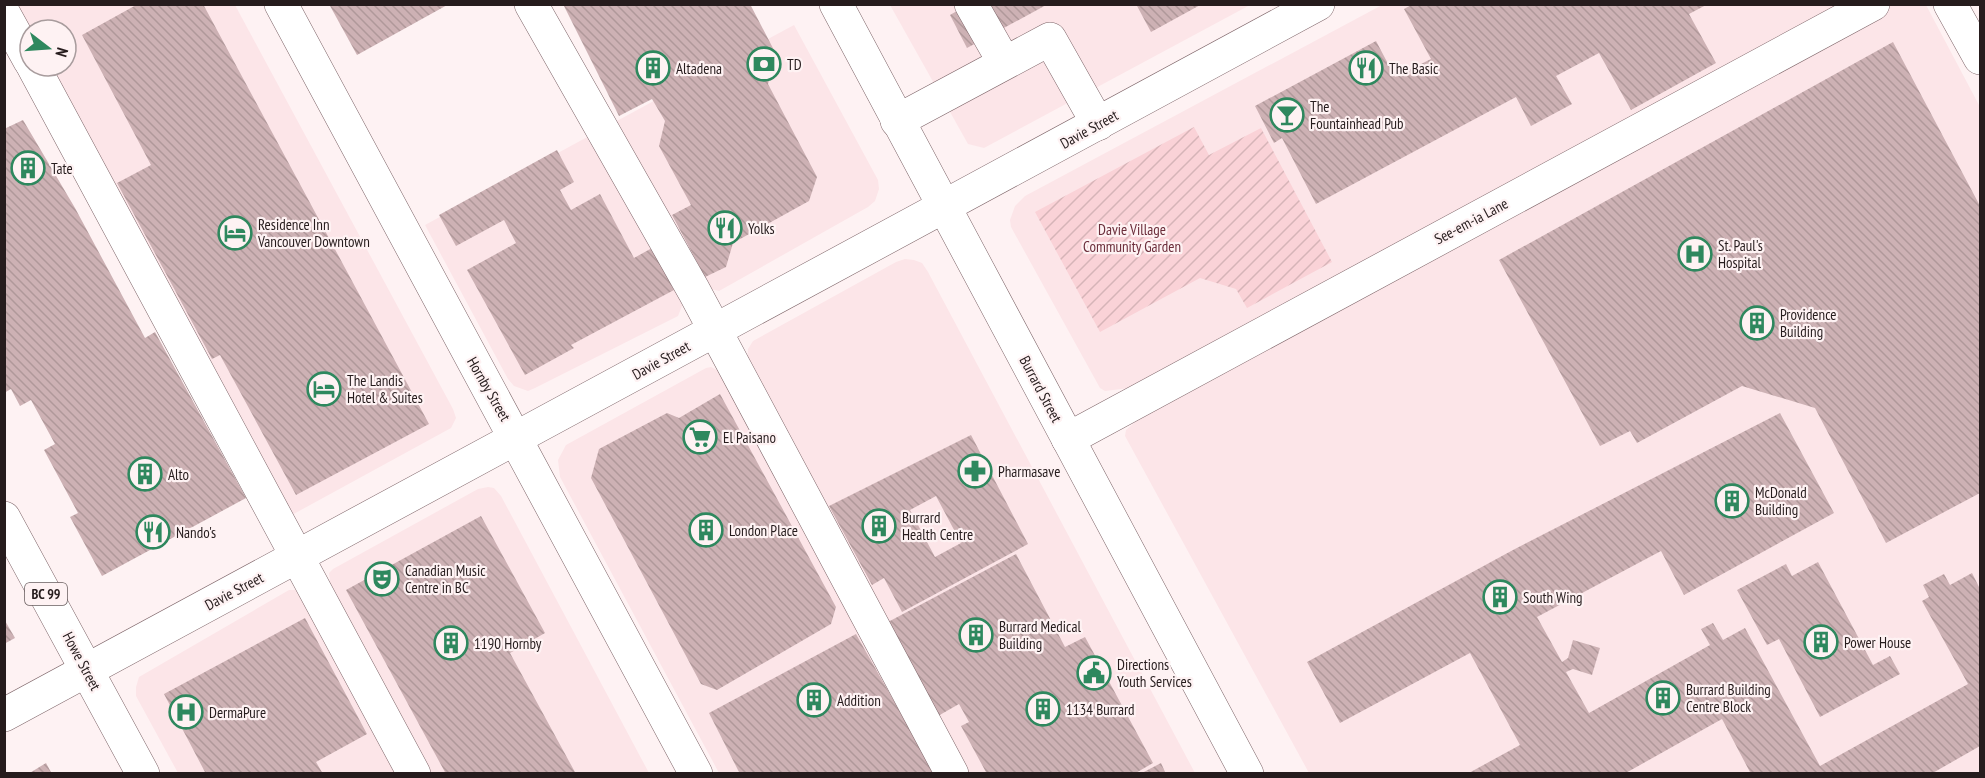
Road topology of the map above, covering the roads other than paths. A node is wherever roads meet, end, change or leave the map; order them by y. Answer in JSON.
{"nodes":[{"id":1,"x":281,"y":4,"type":"edge"},
{"id":2,"x":531,"y":4,"type":"edge"},
{"id":3,"x":836,"y":4,"type":"edge"},
{"id":4,"x":971,"y":4,"type":"edge"},
{"id":5,"x":1318,"y":4,"type":"edge"},
{"id":6,"x":1874,"y":4,"type":"edge"},
{"id":7,"x":1950,"y":4,"type":"edge"},
{"id":8,"x":4,"y":14,"type":"edge"},
{"id":9,"x":18,"y":39,"type":"edge"},
{"id":10,"x":1980,"y":58,"type":"edge"},
{"id":11,"x":1004,"y":63,"type":"junction"},
{"id":12,"x":39,"y":78,"type":"edge"},
{"id":13,"x":897,"y":121,"type":"junction"},
{"id":14,"x":1098,"y":124,"type":"junction"},
{"id":15,"x":944,"y":207,"type":"junction"},
{"id":16,"x":715,"y":330,"type":"junction"},
{"id":17,"x":517,"y":438,"type":"junction"},
{"id":18,"x":1068,"y":439,"type":"junction"},
{"id":19,"x":4,"y":518,"type":"edge"},
{"id":20,"x":298,"y":556,"type":"junction"},
{"id":21,"x":87,"y":670,"type":"junction"},
{"id":22,"x":4,"y":715,"type":"edge"},
{"id":23,"x":143,"y":774,"type":"edge"},
{"id":24,"x":414,"y":774,"type":"edge"},
{"id":25,"x":696,"y":774,"type":"edge"},
{"id":26,"x":952,"y":774,"type":"edge"},
{"id":27,"x":1247,"y":774,"type":"edge"}],
"edges":[{"from":1,"to":17,"type":"main road","name":"Hornby Street"},
{"from":2,"to":16,"type":"main road"},
{"from":3,"to":13,"type":"main road","name":"Burrard Street"},
{"from":4,"to":11,"type":"main road"},
{"from":5,"to":14,"type":"main road","name":"Davie Street"},
{"from":6,"to":18,"type":"main road","name":"See-em-ia Lane"},
{"from":7,"to":10,"type":"main road"},
{"from":8,"to":9,"type":"main road"},
{"from":11,"to":13,"type":"main road"},
{"from":11,"to":14,"type":"main road"},
{"from":12,"to":20,"type":"main road"},
{"from":13,"to":15,"type":"main road","name":"Burrard Street"},
{"from":14,"to":15,"type":"main road","name":"Davie Street"},
{"from":15,"to":16,"type":"main road","name":"Davie Street"},
{"from":15,"to":18,"type":"main road","name":"Burrard Street"},
{"from":16,"to":17,"type":"main road","name":"Davie Street"},
{"from":16,"to":26,"type":"main road"},
{"from":17,"to":20,"type":"main road","name":"Davie Street"},
{"from":17,"to":25,"type":"main road","name":"Hornby Street"},
{"from":18,"to":27,"type":"main road","name":"Burrard Street"},
{"from":19,"to":21,"type":"main road","name":"Howe Street","number":"BC 99"},
{"from":20,"to":21,"type":"main road","name":"Davie Street"},
{"from":20,"to":24,"type":"main road"},
{"from":21,"to":22,"type":"main road","name":"Davie Street"},
{"from":21,"to":23,"type":"main road","name":"Howe Street","number":"BC 99"}]}
